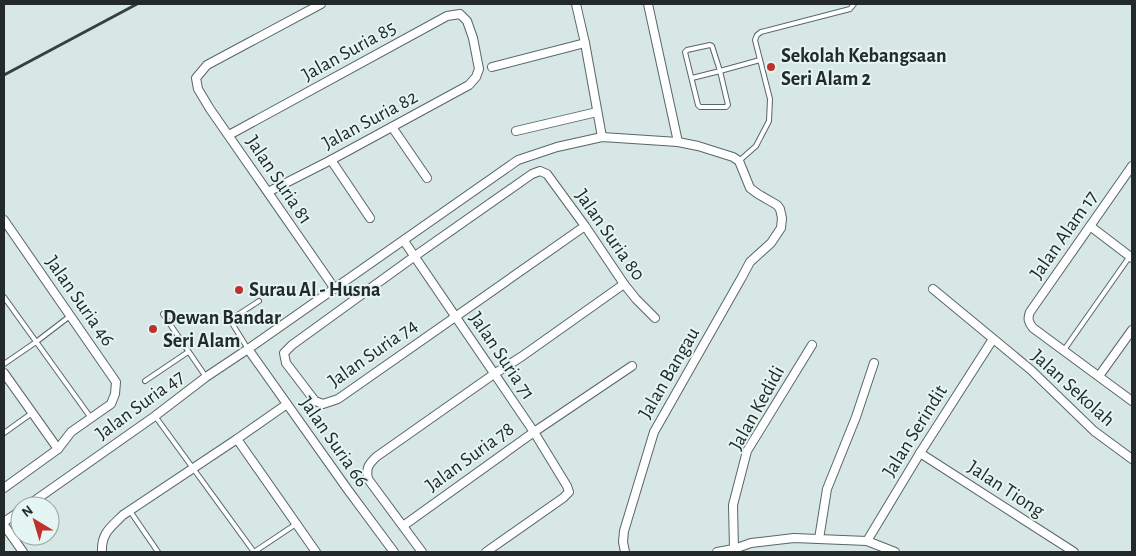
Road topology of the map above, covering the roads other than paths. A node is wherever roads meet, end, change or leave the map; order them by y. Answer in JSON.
{"nodes":[{"id":1,"x":321,"y":4,"type":"edge"},
{"id":2,"x":576,"y":4,"type":"edge"},
{"id":3,"x":648,"y":4,"type":"edge"},
{"id":4,"x":854,"y":4,"type":"edge"},
{"id":5,"x":585,"y":43,"type":"junction"},
{"id":6,"x":760,"y":60,"type":"junction"},
{"id":7,"x":492,"y":67,"type":"dead end"},
{"id":8,"x":479,"y":69,"type":"joint"},
{"id":9,"x":720,"y":71,"type":"junction"},
{"id":10,"x":692,"y":78,"type":"junction"},
{"id":11,"x":597,"y":112,"type":"junction"},
{"id":12,"x":392,"y":127,"type":"junction"},
{"id":13,"x":516,"y":131,"type":"dead end"},
{"id":14,"x":228,"y":135,"type":"junction"},
{"id":15,"x":602,"y":137,"type":"junction"},
{"id":16,"x":678,"y":142,"type":"junction"},
{"id":17,"x":331,"y":160,"type":"junction"},
{"id":18,"x":739,"y":161,"type":"junction"},
{"id":19,"x":1132,"y":166,"type":"edge"},
{"id":20,"x":427,"y":178,"type":"dead end"},
{"id":21,"x":268,"y":192,"type":"junction"},
{"id":22,"x":370,"y":218,"type":"dead end"},
{"id":23,"x":4,"y":220,"type":"edge"},
{"id":24,"x":585,"y":226,"type":"junction"},
{"id":25,"x":1090,"y":226,"type":"junction"},
{"id":26,"x":404,"y":241,"type":"junction"},
{"id":27,"x":415,"y":256,"type":"junction"},
{"id":28,"x":1132,"y":256,"type":"edge"},
{"id":29,"x":624,"y":284,"type":"junction"},
{"id":30,"x":335,"y":289,"type":"junction"},
{"id":31,"x":933,"y":289,"type":"dead end"},
{"id":32,"x":4,"y":297,"type":"edge"},
{"id":33,"x":258,"y":301,"type":"dead end"},
{"id":34,"x":163,"y":314,"type":"dead end"},
{"id":35,"x":70,"y":316,"type":"junction"},
{"id":36,"x":455,"y":316,"type":"junction"},
{"id":37,"x":656,"y":318,"type":"dead end"},
{"id":38,"x":1132,"y":330,"type":"edge"},
{"id":39,"x":993,"y":340,"type":"junction"},
{"id":40,"x":36,"y":342,"type":"junction"},
{"id":41,"x":812,"y":345,"type":"dead end"},
{"id":42,"x":248,"y":349,"type":"junction"},
{"id":43,"x":1064,"y":350,"type":"junction"},
{"id":44,"x":188,"y":352,"type":"junction"},
{"id":45,"x":874,"y":363,"type":"dead end"},
{"id":46,"x":4,"y":364,"type":"edge"},
{"id":47,"x":632,"y":366,"type":"dead end"},
{"id":48,"x":4,"y":373,"type":"edge"},
{"id":49,"x":494,"y":374,"type":"junction"},
{"id":50,"x":1099,"y":376,"type":"junction"},
{"id":51,"x":206,"y":377,"type":"junction"},
{"id":52,"x":145,"y":381,"type":"dead end"},
{"id":53,"x":1132,"y":401,"type":"edge"},
{"id":54,"x":287,"y":404,"type":"junction"},
{"id":55,"x":32,"y":413,"type":"junction"},
{"id":56,"x":154,"y":416,"type":"junction"},
{"id":57,"x":91,"y":418,"type":"junction"},
{"id":58,"x":534,"y":432,"type":"junction"},
{"id":59,"x":4,"y":433,"type":"edge"},
{"id":60,"x":237,"y":439,"type":"junction"},
{"id":61,"x":58,"y":449,"type":"junction"},
{"id":62,"x":920,"y":453,"type":"junction"},
{"id":63,"x":1132,"y":459,"type":"edge"},
{"id":64,"x":194,"y":468,"type":"junction"},
{"id":65,"x":4,"y":488,"type":"edge"},
{"id":66,"x":41,"y":496,"type":"edge"},
{"id":67,"x":130,"y":511,"type":"junction"},
{"id":68,"x":4,"y":524,"type":"edge"},
{"id":69,"x":296,"y":524,"type":"junction"},
{"id":70,"x":403,"y":526,"type":"junction"},
{"id":71,"x":819,"y":539,"type":"junction"},
{"id":72,"x":866,"y":541,"type":"junction"},
{"id":73,"x":751,"y":543,"type":"junction"},
{"id":74,"x":734,"y":549,"type":"junction"},
{"id":75,"x":23,"y":552,"type":"edge"},
{"id":76,"x":102,"y":552,"type":"edge"},
{"id":77,"x":158,"y":552,"type":"edge"},
{"id":78,"x":316,"y":552,"type":"edge"},
{"id":79,"x":394,"y":552,"type":"edge"},
{"id":80,"x":422,"y":552,"type":"edge"},
{"id":81,"x":486,"y":552,"type":"edge"},
{"id":82,"x":625,"y":552,"type":"edge"},
{"id":83,"x":717,"y":552,"type":"edge"},
{"id":84,"x":754,"y":552,"type":"edge"},
{"id":85,"x":894,"y":552,"type":"edge"},
{"id":86,"x":1074,"y":552,"type":"edge"}],
"edges":[{"from":1,"to":14,"type":"street","name":"Jalan Suria 81"},
{"from":2,"to":5,"type":"street"},
{"from":3,"to":16,"type":"street"},
{"from":4,"to":6,"type":"lane"},
{"from":5,"to":7,"type":"street"},
{"from":5,"to":11,"type":"street"},
{"from":6,"to":9,"type":"lane"},
{"from":6,"to":18,"type":"lane"},
{"from":8,"to":12,"type":"street","name":"Jalan Suria 82"},
{"from":8,"to":14,"type":"street","name":"Jalan Suria 85"},
{"from":9,"to":10,"type":"lane"},
{"from":9,"to":10,"type":"lane"},
{"from":9,"to":10,"type":"lane"},
{"from":11,"to":13,"type":"street"},
{"from":11,"to":15,"type":"street"},
{"from":12,"to":17,"type":"street","name":"Jalan Suria 82"},
{"from":12,"to":20,"type":"street"},
{"from":14,"to":21,"type":"street","name":"Jalan Suria 81"},
{"from":15,"to":16,"type":"street","name":"Jalan Suria 47"},
{"from":15,"to":26,"type":"street","name":"Jalan Suria 47"},
{"from":16,"to":18,"type":"street","name":"Jalan Suria 47"},
{"from":17,"to":21,"type":"street","name":"Jalan Suria 82"},
{"from":17,"to":22,"type":"street"},
{"from":18,"to":82,"type":"street","name":"Jalan Bangau"},
{"from":19,"to":25,"type":"street","name":"Jalan Alam 17"},
{"from":21,"to":30,"type":"street","name":"Jalan Suria 81"},
{"from":23,"to":35,"type":"street","name":"Jalan Suria 46"},
{"from":24,"to":27,"type":"street","name":"Jalan Suria 80"},
{"from":24,"to":29,"type":"street","name":"Jalan Suria 80"},
{"from":24,"to":36,"type":"street"},
{"from":25,"to":28,"type":"street"},
{"from":25,"to":43,"type":"street","name":"Jalan Alam 17"},
{"from":26,"to":27,"type":"street","name":"Jalan Suria 71"},
{"from":26,"to":30,"type":"street","name":"Jalan Suria 47"},
{"from":27,"to":36,"type":"street","name":"Jalan Suria 71"},
{"from":27,"to":36,"type":"street","name":"Jalan Suria 74"},
{"from":28,"to":43,"type":"lane"},
{"from":29,"to":37,"type":"street","name":"Jalan Suria 80"},
{"from":29,"to":49,"type":"street"},
{"from":30,"to":42,"type":"street","name":"Jalan Suria 47"},
{"from":31,"to":39,"type":"street","name":"Jalan Sekolah"},
{"from":32,"to":40,"type":"lane"},
{"from":33,"to":42,"type":"lane"},
{"from":34,"to":44,"type":"lane"},
{"from":35,"to":40,"type":"lane"},
{"from":35,"to":57,"type":"street","name":"Jalan Suria 46"},
{"from":36,"to":49,"type":"street","name":"Jalan Suria 71"},
{"from":38,"to":50,"type":"street"},
{"from":39,"to":62,"type":"street","name":"Jalan Serindit"},
{"from":39,"to":63,"type":"street","name":"Jalan Sekolah"},
{"from":40,"to":46,"type":"lane"},
{"from":40,"to":57,"type":"lane"},
{"from":41,"to":74,"type":"street","name":"Jalan Kedidi"},
{"from":42,"to":51,"type":"street","name":"Jalan Suria 47"},
{"from":42,"to":54,"type":"street","name":"Jalan Suria 66"},
{"from":43,"to":50,"type":"street"},
{"from":44,"to":51,"type":"lane"},
{"from":44,"to":52,"type":"lane"},
{"from":45,"to":71,"type":"street"},
{"from":47,"to":58,"type":"street","name":"Jalan Suria 78"},
{"from":48,"to":55,"type":"street"},
{"from":49,"to":58,"type":"street","name":"Jalan Suria 71"},
{"from":49,"to":70,"type":"street"},
{"from":50,"to":53,"type":"street"},
{"from":51,"to":56,"type":"street","name":"Jalan Suria 47"},
{"from":54,"to":60,"type":"street"},
{"from":54,"to":79,"type":"street","name":"Jalan Suria 66"},
{"from":55,"to":59,"type":"lane"},
{"from":55,"to":61,"type":"street"},
{"from":56,"to":64,"type":"lane"},
{"from":56,"to":66,"type":"street","name":"Jalan Suria 47"},
{"from":57,"to":61,"type":"street"},
{"from":58,"to":70,"type":"street","name":"Jalan Suria 78"},
{"from":58,"to":81,"type":"street","name":"Jalan Suria 71"},
{"from":60,"to":64,"type":"street"},
{"from":60,"to":69,"type":"street"},
{"from":61,"to":65,"type":"street"},
{"from":62,"to":72,"type":"street","name":"Jalan Serindit"},
{"from":62,"to":86,"type":"street","name":"Jalan Tiong"},
{"from":64,"to":67,"type":"street"},
{"from":64,"to":69,"type":"lane"},
{"from":67,"to":76,"type":"street"},
{"from":67,"to":77,"type":"lane"},
{"from":68,"to":75,"type":"street"},
{"from":69,"to":78,"type":"street"},
{"from":70,"to":80,"type":"street"},
{"from":71,"to":72,"type":"street"},
{"from":71,"to":73,"type":"street"},
{"from":72,"to":85,"type":"street"},
{"from":73,"to":74,"type":"street"},
{"from":73,"to":84,"type":"street"},
{"from":74,"to":83,"type":"street"}]}
